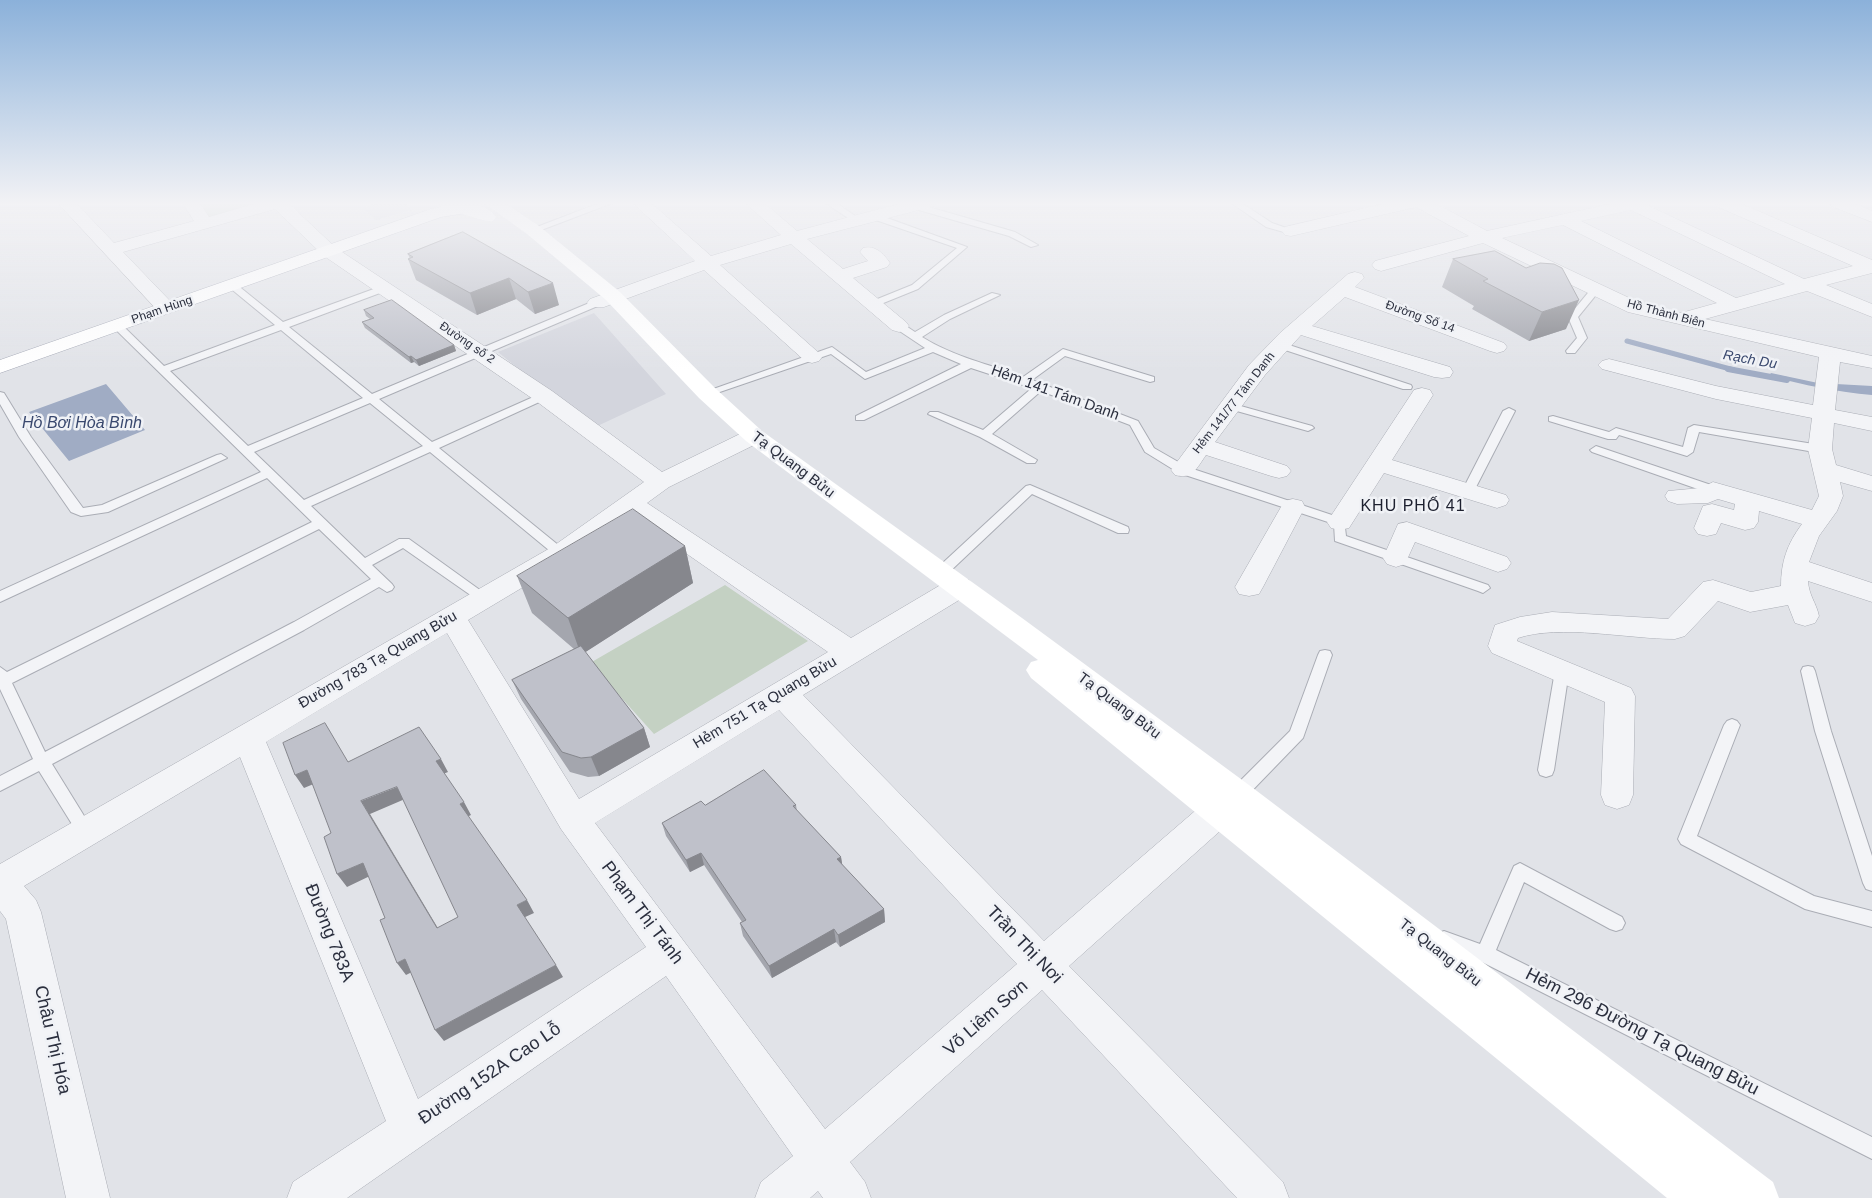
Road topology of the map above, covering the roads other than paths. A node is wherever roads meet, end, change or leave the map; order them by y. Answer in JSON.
{"nodes":[{"id":1,"x":118,"y":258,"type":"edge"},
{"id":2,"x":313,"y":258,"type":"edge"},
{"id":3,"x":339,"y":258,"type":"edge"},
{"id":4,"x":545,"y":258,"type":"edge"},
{"id":5,"x":562,"y":258,"type":"edge"},
{"id":6,"x":700,"y":258,"type":"edge"},
{"id":7,"x":727,"y":258,"type":"edge"},
{"id":8,"x":817,"y":258,"type":"edge"},
{"id":9,"x":875,"y":258,"type":"edge"},
{"id":10,"x":951,"y":258,"type":"edge"},
{"id":11,"x":1404,"y":258,"type":"edge"},
{"id":12,"x":1528,"y":258,"type":"edge"},
{"id":13,"x":1641,"y":258,"type":"edge"},
{"id":14,"x":1750,"y":258,"type":"edge"},
{"id":15,"x":1852,"y":258,"type":"edge"},
{"id":16,"x":707,"y":264,"type":"junction"},
{"id":17,"x":1381,"y":264,"type":"dead end"},
{"id":18,"x":1871,"y":266,"type":"edge"},
{"id":19,"x":839,"y":276,"type":"junction"},
{"id":20,"x":1348,"y":283,"type":"joint"},
{"id":21,"x":1806,"y":285,"type":"junction"},
{"id":22,"x":233,"y":286,"type":"junction"},
{"id":23,"x":386,"y":288,"type":"junction"},
{"id":24,"x":1595,"y":290,"type":"junction"},
{"id":25,"x":994,"y":296,"type":"dead end"},
{"id":26,"x":605,"y":300,"type":"junction"},
{"id":27,"x":873,"y":304,"type":"junction"},
{"id":28,"x":1735,"y":306,"type":"junction"},
{"id":29,"x":166,"y":308,"type":"junction"},
{"id":30,"x":1872,"y":310,"type":"edge"},
{"id":31,"x":1675,"y":318,"type":"junction"},
{"id":32,"x":281,"y":325,"type":"junction"},
{"id":33,"x":117,"y":326,"type":"junction"},
{"id":34,"x":899,"y":326,"type":"joint"},
{"id":35,"x":1298,"y":328,"type":"junction"},
{"id":36,"x":916,"y":336,"type":"junction"},
{"id":37,"x":1280,"y":345,"type":"junction"},
{"id":38,"x":1497,"y":347,"type":"dead end"},
{"id":39,"x":933,"y":348,"type":"junction"},
{"id":40,"x":480,"y":352,"type":"junction"},
{"id":41,"x":1571,"y":352,"type":"dead end"},
{"id":42,"x":1830,"y":353,"type":"junction"},
{"id":43,"x":812,"y":357,"type":"junction"},
{"id":44,"x":1872,"y":362,"type":"edge"},
{"id":45,"x":970,"y":364,"type":"junction"},
{"id":46,"x":1609,"y":364,"type":"dead end"},
{"id":47,"x":0,"y":367,"type":"edge"},
{"id":48,"x":162,"y":370,"type":"junction"},
{"id":49,"x":1442,"y":372,"type":"dead end"},
{"id":50,"x":1150,"y":379,"type":"dead end"},
{"id":51,"x":1025,"y":381,"type":"junction"},
{"id":52,"x":1040,"y":386,"type":"junction"},
{"id":53,"x":1414,"y":391,"type":"joint"},
{"id":54,"x":707,"y":392,"type":"junction"},
{"id":55,"x":0,"y":395,"type":"edge"},
{"id":56,"x":544,"y":396,"type":"junction"},
{"id":57,"x":1825,"y":396,"type":"junction"},
{"id":58,"x":372,"y":398,"type":"junction"},
{"id":59,"x":1230,"y":406,"type":"junction"},
{"id":60,"x":1509,"y":411,"type":"dead end"},
{"id":61,"x":934,"y":414,"type":"dead end"},
{"id":62,"x":860,"y":418,"type":"dead end"},
{"id":63,"x":1553,"y":419,"type":"dead end"},
{"id":64,"x":1872,"y":424,"type":"edge"},
{"id":65,"x":1308,"y":428,"type":"dead end"},
{"id":66,"x":984,"y":435,"type":"junction"},
{"id":67,"x":745,"y":441,"type":"junction"},
{"id":68,"x":1201,"y":445,"type":"junction"},
{"id":69,"x":431,"y":447,"type":"junction"},
{"id":70,"x":1596,"y":450,"type":"dead end"},
{"id":71,"x":246,"y":451,"type":"junction"},
{"id":72,"x":221,"y":458,"type":"dead end"},
{"id":73,"x":1822,"y":459,"type":"junction"},
{"id":74,"x":1031,"y":460,"type":"dead end"},
{"id":75,"x":1377,"y":463,"type":"junction"},
{"id":76,"x":1183,"y":470,"type":"junction"},
{"id":77,"x":1279,"y":471,"type":"dead end"},
{"id":78,"x":268,"y":473,"type":"junction"},
{"id":79,"x":660,"y":482,"type":"junction"},
{"id":80,"x":1872,"y":484,"type":"edge"},
{"id":81,"x":1713,"y":490,"type":"junction"},
{"id":82,"x":1468,"y":491,"type":"junction"},
{"id":83,"x":1676,"y":496,"type":"dead end"},
{"id":84,"x":1497,"y":500,"type":"dead end"},
{"id":85,"x":1748,"y":500,"type":"junction"},
{"id":86,"x":630,"y":503,"type":"junction"},
{"id":87,"x":301,"y":506,"type":"junction"},
{"id":88,"x":1293,"y":507,"type":"junction"},
{"id":89,"x":1818,"y":520,"type":"junction"},
{"id":90,"x":1340,"y":522,"type":"junction"},
{"id":91,"x":319,"y":524,"type":"junction"},
{"id":92,"x":1707,"y":528,"type":"dead end"},
{"id":93,"x":1123,"y":530,"type":"dead end"},
{"id":94,"x":562,"y":553,"type":"junction"},
{"id":95,"x":1396,"y":558,"type":"junction"},
{"id":96,"x":1498,"y":562,"type":"dead end"},
{"id":97,"x":362,"y":565,"type":"junction"},
{"id":98,"x":1794,"y":566,"type":"junction"},
{"id":99,"x":383,"y":584,"type":"joint"},
{"id":100,"x":948,"y":586,"type":"junction"},
{"id":101,"x":1250,"y":587,"type":"dead end"},
{"id":102,"x":1483,"y":588,"type":"dead end"},
{"id":103,"x":1872,"y":593,"type":"edge"},
{"id":104,"x":0,"y":597,"type":"edge"},
{"id":105,"x":484,"y":598,"type":"junction"},
{"id":106,"x":452,"y":616,"type":"junction"},
{"id":107,"x":850,"y":652,"type":"junction"},
{"id":108,"x":1325,"y":654,"type":"dead end"},
{"id":109,"x":1562,"y":671,"type":"junction"},
{"id":110,"x":1808,"y":672,"type":"dead end"},
{"id":111,"x":2,"y":676,"type":"edge"},
{"id":112,"x":781,"y":692,"type":"junction"},
{"id":113,"x":1732,"y":725,"type":"dead end"},
{"id":114,"x":248,"y":737,"type":"junction"},
{"id":115,"x":42,"y":762,"type":"junction"},
{"id":116,"x":1546,"y":770,"type":"dead end"},
{"id":117,"x":0,"y":784,"type":"edge"},
{"id":118,"x":1617,"y":795,"type":"dead end"},
{"id":119,"x":1228,"y":804,"type":"junction"},
{"id":120,"x":572,"y":819,"type":"junction"},
{"id":121,"x":86,"y":832,"type":"junction"},
{"id":122,"x":0,"y":882,"type":"edge"},
{"id":123,"x":1872,"y":883,"type":"edge"},
{"id":124,"x":0,"y":894,"type":"edge"},
{"id":125,"x":1872,"y":919,"type":"edge"},
{"id":126,"x":1616,"y":923,"type":"dead end"},
{"id":127,"x":1407,"y":928,"type":"junction"},
{"id":128,"x":671,"y":951,"type":"junction"},
{"id":129,"x":1486,"y":954,"type":"junction"},
{"id":130,"x":1044,"y":966,"type":"junction"},
{"id":131,"x":410,"y":1129,"type":"junction"},
{"id":132,"x":1872,"y":1148,"type":"edge"},
{"id":133,"x":822,"y":1160,"type":"junction"},
{"id":134,"x":88,"y":1198,"type":"edge"},
{"id":135,"x":309,"y":1198,"type":"edge"},
{"id":136,"x":777,"y":1198,"type":"edge"},
{"id":137,"x":849,"y":1198,"type":"edge"},
{"id":138,"x":1267,"y":1198,"type":"edge"},
{"id":139,"x":1701,"y":1198,"type":"edge"},
{"id":140,"x":1757,"y":1198,"type":"edge"}],
"edges":[{"from":1,"to":29,"type":"street"},
{"from":2,"to":22,"type":"main road","name":"Phạm Hùng"},
{"from":3,"to":23,"type":"street","name":"Đường số 2"},
{"from":4,"to":26,"type":"main road","name":"Tạ Quang Bửu"},
{"from":5,"to":26,"type":"main road","name":"Tạ Quang Bửu"},
{"from":6,"to":16,"type":"street"},
{"from":7,"to":16,"type":"street"},
{"from":8,"to":19,"type":"street","name":"Hẻm 141 Tám Danh"},
{"from":9,"to":19,"type":"street"},
{"from":10,"to":27,"type":"lane"},
{"from":11,"to":17,"type":"street"},
{"from":12,"to":24,"type":"street","name":"Hồ Thành Biên"},
{"from":13,"to":28,"type":"street"},
{"from":14,"to":21,"type":"street"},
{"from":15,"to":18,"type":"street"},
{"from":16,"to":26,"type":"street"},
{"from":16,"to":43,"type":"street"},
{"from":18,"to":21,"type":"street"},
{"from":19,"to":27,"type":"street","name":"Hẻm 141 Tám Danh"},
{"from":20,"to":35,"type":"street","name":"Hẻm 141/77 Tám Danh"},
{"from":20,"to":38,"type":"street","name":"Đường Số 14"},
{"from":21,"to":28,"type":"street"},
{"from":21,"to":30,"type":"street"},
{"from":22,"to":29,"type":"main road","name":"Phạm Hùng"},
{"from":22,"to":32,"type":"lane"},
{"from":23,"to":32,"type":"lane"},
{"from":23,"to":40,"type":"street","name":"Đường số 2"},
{"from":24,"to":31,"type":"street","name":"Hồ Thành Biên"},
{"from":24,"to":41,"type":"lane"},
{"from":25,"to":36,"type":"lane"},
{"from":26,"to":40,"type":"lane"},
{"from":26,"to":54,"type":"main road","name":"Tạ Quang Bửu"},
{"from":26,"to":67,"type":"main road","name":"Tạ Quang Bửu"},
{"from":27,"to":34,"type":"street","name":"Hẻm 141 Tám Danh"},
{"from":28,"to":31,"type":"street"},
{"from":29,"to":33,"type":"main road","name":"Phạm Hùng"},
{"from":31,"to":42,"type":"street","name":"Hồ Thành Biên"},
{"from":32,"to":48,"type":"lane"},
{"from":32,"to":58,"type":"lane"},
{"from":33,"to":47,"type":"main road","name":"Phạm Hùng"},
{"from":33,"to":48,"type":"lane"},
{"from":34,"to":36,"type":"lane","name":"Hẻm 141 Tám Danh"},
{"from":35,"to":37,"type":"street","name":"Hẻm 141/77 Tám Danh"},
{"from":35,"to":49,"type":"street"},
{"from":36,"to":39,"type":"lane","name":"Hẻm 141 Tám Danh"},
{"from":37,"to":53,"type":"lane"},
{"from":37,"to":59,"type":"street","name":"Hẻm 141/77 Tám Danh"},
{"from":39,"to":43,"type":"lane"},
{"from":39,"to":45,"type":"lane","name":"Hẻm 141 Tám Danh"},
{"from":40,"to":56,"type":"street","name":"Đường số 2"},
{"from":40,"to":58,"type":"lane"},
{"from":42,"to":44,"type":"street","name":"Hồ Thành Biên"},
{"from":42,"to":57,"type":"street"},
{"from":43,"to":54,"type":"lane"},
{"from":45,"to":51,"type":"lane","name":"Hẻm 141 Tám Danh"},
{"from":45,"to":62,"type":"lane"},
{"from":46,"to":57,"type":"street"},
{"from":48,"to":71,"type":"lane"},
{"from":50,"to":51,"type":"lane"},
{"from":51,"to":52,"type":"lane","name":"Hẻm 141 Tám Danh"},
{"from":52,"to":66,"type":"lane"},
{"from":52,"to":76,"type":"lane","name":"Hẻm 141 Tám Danh"},
{"from":53,"to":75,"type":"street"},
{"from":54,"to":67,"type":"main road","name":"Tạ Quang Bửu"},
{"from":55,"to":72,"type":"lane"},
{"from":56,"to":69,"type":"lane"},
{"from":56,"to":79,"type":"street","name":"Đường số 2"},
{"from":57,"to":64,"type":"street"},
{"from":57,"to":73,"type":"street"},
{"from":58,"to":69,"type":"lane"},
{"from":58,"to":71,"type":"lane"},
{"from":59,"to":65,"type":"lane"},
{"from":59,"to":68,"type":"street","name":"Hẻm 141/77 Tám Danh"},
{"from":60,"to":82,"type":"lane"},
{"from":61,"to":66,"type":"lane"},
{"from":63,"to":73,"type":"lane"},
{"from":66,"to":74,"type":"lane"},
{"from":67,"to":79,"type":"street","name":"Đường 783 Tạ Quang Bửu"},
{"from":67,"to":100,"type":"main road","name":"Tạ Quang Bửu"},
{"from":68,"to":76,"type":"street","name":"Hẻm 141/77 Tám Danh"},
{"from":68,"to":77,"type":"street"},
{"from":69,"to":87,"type":"lane"},
{"from":69,"to":94,"type":"lane"},
{"from":70,"to":81,"type":"lane"},
{"from":71,"to":78,"type":"lane"},
{"from":73,"to":80,"type":"street"},
{"from":73,"to":89,"type":"street"},
{"from":75,"to":82,"type":"street"},
{"from":75,"to":90,"type":"street"},
{"from":76,"to":88,"type":"lane","name":"Hẻm 141 Tám Danh"},
{"from":78,"to":87,"type":"lane"},
{"from":78,"to":104,"type":"lane"},
{"from":79,"to":86,"type":"street","name":"Đường 783 Tạ Quang Bửu"},
{"from":81,"to":83,"type":"street"},
{"from":81,"to":85,"type":"street"},
{"from":82,"to":84,"type":"street"},
{"from":85,"to":89,"type":"street"},
{"from":85,"to":92,"type":"street"},
{"from":86,"to":94,"type":"street","name":"Đường 783 Tạ Quang Bửu"},
{"from":86,"to":107,"type":"street"},
{"from":87,"to":91,"type":"lane"},
{"from":88,"to":90,"type":"lane","name":"Hẻm 141 Tám Danh"},
{"from":88,"to":101,"type":"street"},
{"from":89,"to":98,"type":"street"},
{"from":90,"to":95,"type":"lane"},
{"from":91,"to":97,"type":"lane"},
{"from":91,"to":111,"type":"lane"},
{"from":93,"to":100,"type":"lane"},
{"from":94,"to":105,"type":"street","name":"Đường 783 Tạ Quang Bửu"},
{"from":95,"to":96,"type":"street"},
{"from":95,"to":102,"type":"lane"},
{"from":97,"to":99,"type":"lane"},
{"from":97,"to":105,"type":"lane"},
{"from":98,"to":103,"type":"street"},
{"from":98,"to":109,"type":"street"},
{"from":99,"to":115,"type":"lane"},
{"from":100,"to":107,"type":"street","name":"Hẻm 751 Tạ Quang Bửu"},
{"from":100,"to":119,"type":"main road","name":"Tạ Quang Bửu"},
{"from":105,"to":106,"type":"street","name":"Đường 783 Tạ Quang Bửu"},
{"from":106,"to":114,"type":"street","name":"Đường 783 Tạ Quang Bửu"},
{"from":106,"to":120,"type":"street","name":"Phạm Thị Tánh"},
{"from":107,"to":112,"type":"street","name":"Hẻm 751 Tạ Quang Bửu"},
{"from":108,"to":119,"type":"lane"},
{"from":109,"to":116,"type":"lane"},
{"from":109,"to":118,"type":"street"},
{"from":110,"to":123,"type":"lane"},
{"from":111,"to":115,"type":"lane"},
{"from":112,"to":120,"type":"street","name":"Hẻm 751 Tạ Quang Bửu"},
{"from":112,"to":130,"type":"street","name":"Trần Thị Nơi"},
{"from":113,"to":125,"type":"lane"},
{"from":114,"to":121,"type":"street","name":"Đường 783 Tạ Quang Bửu"},
{"from":114,"to":131,"type":"street","name":"Đường 783A"},
{"from":115,"to":117,"type":"lane"},
{"from":115,"to":121,"type":"lane"},
{"from":119,"to":127,"type":"main road","name":"Tạ Quang Bửu"},
{"from":119,"to":130,"type":"street","name":"Võ Liêm Sơn"},
{"from":119,"to":139,"type":"main road","name":"Tạ Quang Bửu"},
{"from":120,"to":128,"type":"street","name":"Phạm Thị Tánh"},
{"from":121,"to":122,"type":"street","name":"Đường 783 Tạ Quang Bửu"},
{"from":124,"to":134,"type":"street","name":"Châu Thị Hóa"},
{"from":126,"to":129,"type":"lane"},
{"from":127,"to":129,"type":"lane","name":"Hẻm 296 Đường Tạ Quang Bửu"},
{"from":127,"to":140,"type":"main road","name":"Tạ Quang Bửu"},
{"from":128,"to":131,"type":"street","name":"Đường 152A Cao Lỗ"},
{"from":128,"to":133,"type":"street","name":"Phạm Thị Tánh"},
{"from":129,"to":132,"type":"lane","name":"Hẻm 296 Đường Tạ Quang Bửu"},
{"from":130,"to":133,"type":"street","name":"Võ Liêm Sơn"},
{"from":130,"to":138,"type":"street","name":"Trần Thị Nơi"},
{"from":131,"to":135,"type":"street","name":"Đường 152A Cao Lỗ"},
{"from":133,"to":136,"type":"street","name":"Võ Liêm Sơn"},
{"from":133,"to":137,"type":"street","name":"Phạm Thị Tánh"}]}
